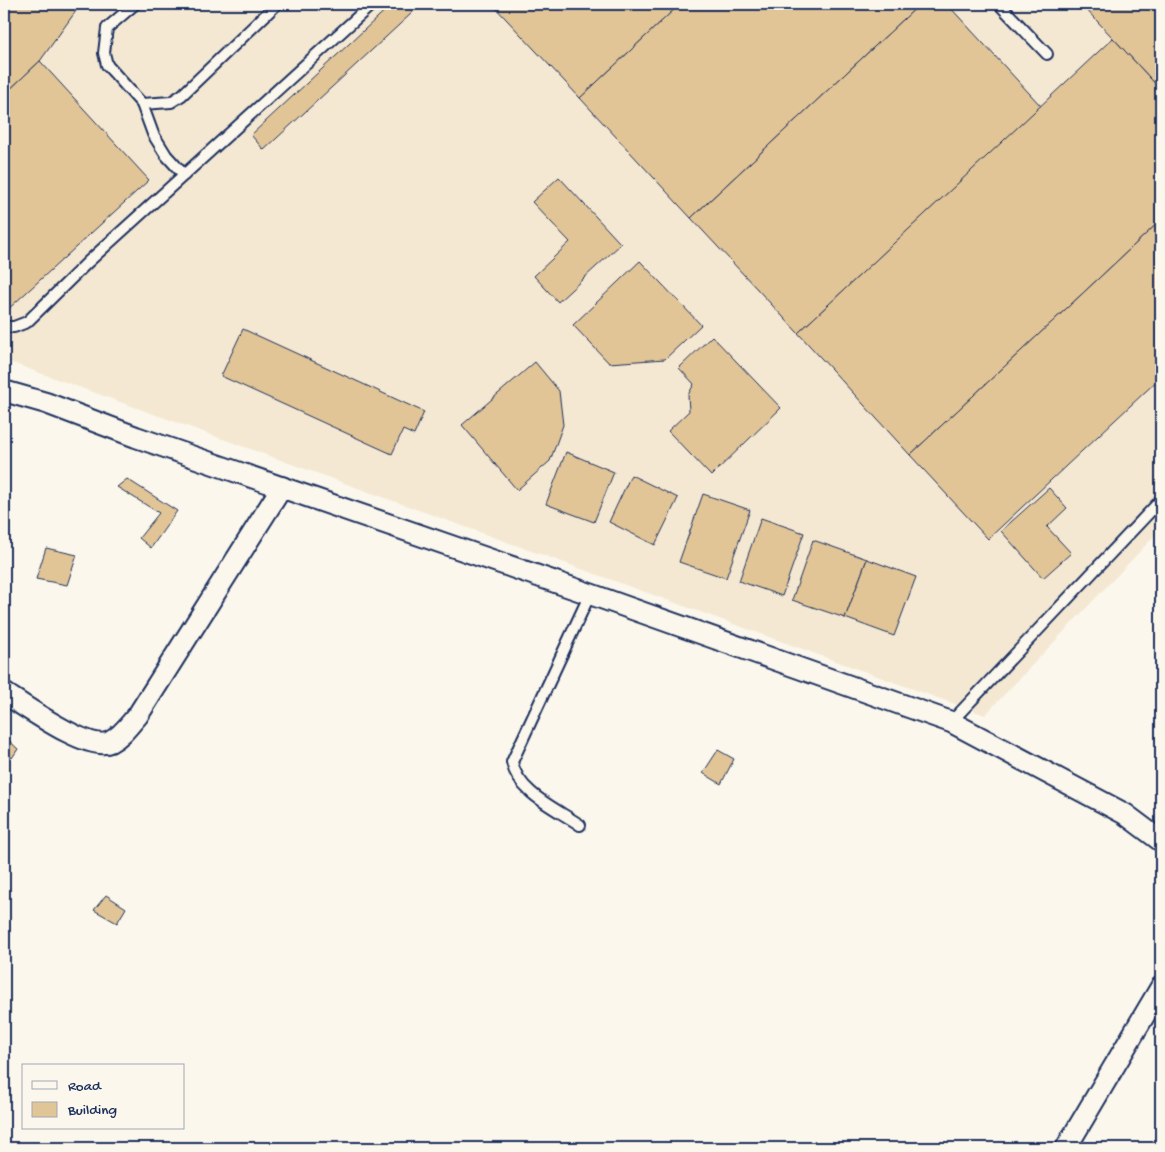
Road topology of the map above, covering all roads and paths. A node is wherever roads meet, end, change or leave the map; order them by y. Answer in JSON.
{"nodes":[{"id":1,"x":135,"y":4,"type":"edge"},
{"id":2,"x":277,"y":4,"type":"edge"},
{"id":3,"x":372,"y":4,"type":"edge"},
{"id":4,"x":999,"y":4,"type":"edge"},
{"id":5,"x":1047,"y":54,"type":"dead end"},
{"id":6,"x":142,"y":104,"type":"junction"},
{"id":7,"x":184,"y":175,"type":"junction"},
{"id":8,"x":4,"y":327,"type":"edge"},
{"id":9,"x":4,"y":391,"type":"edge"},
{"id":10,"x":282,"y":487,"type":"junction"},
{"id":11,"x":1161,"y":500,"type":"edge"},
{"id":12,"x":590,"y":594,"type":"junction"},
{"id":13,"x":4,"y":693,"type":"edge"},
{"id":14,"x":951,"y":722,"type":"junction"},
{"id":15,"x":580,"y":825,"type":"dead end"},
{"id":16,"x":1161,"y":841,"type":"edge"},
{"id":17,"x":1161,"y":987,"type":"edge"},
{"id":18,"x":1066,"y":1148,"type":"edge"}],
"edges":[{"from":1,"to":6,"type":"lane"},
{"from":2,"to":6,"type":"lane"},
{"from":3,"to":7,"type":"lane"},
{"from":4,"to":5,"type":"lane"},
{"from":6,"to":7,"type":"lane"},
{"from":7,"to":8,"type":"lane"},
{"from":9,"to":10,"type":"street"},
{"from":10,"to":12,"type":"street"},
{"from":10,"to":13,"type":"street"},
{"from":11,"to":14,"type":"lane"},
{"from":12,"to":14,"type":"street"},
{"from":12,"to":15,"type":"lane"},
{"from":14,"to":16,"type":"street"},
{"from":17,"to":18,"type":"street"}]}
